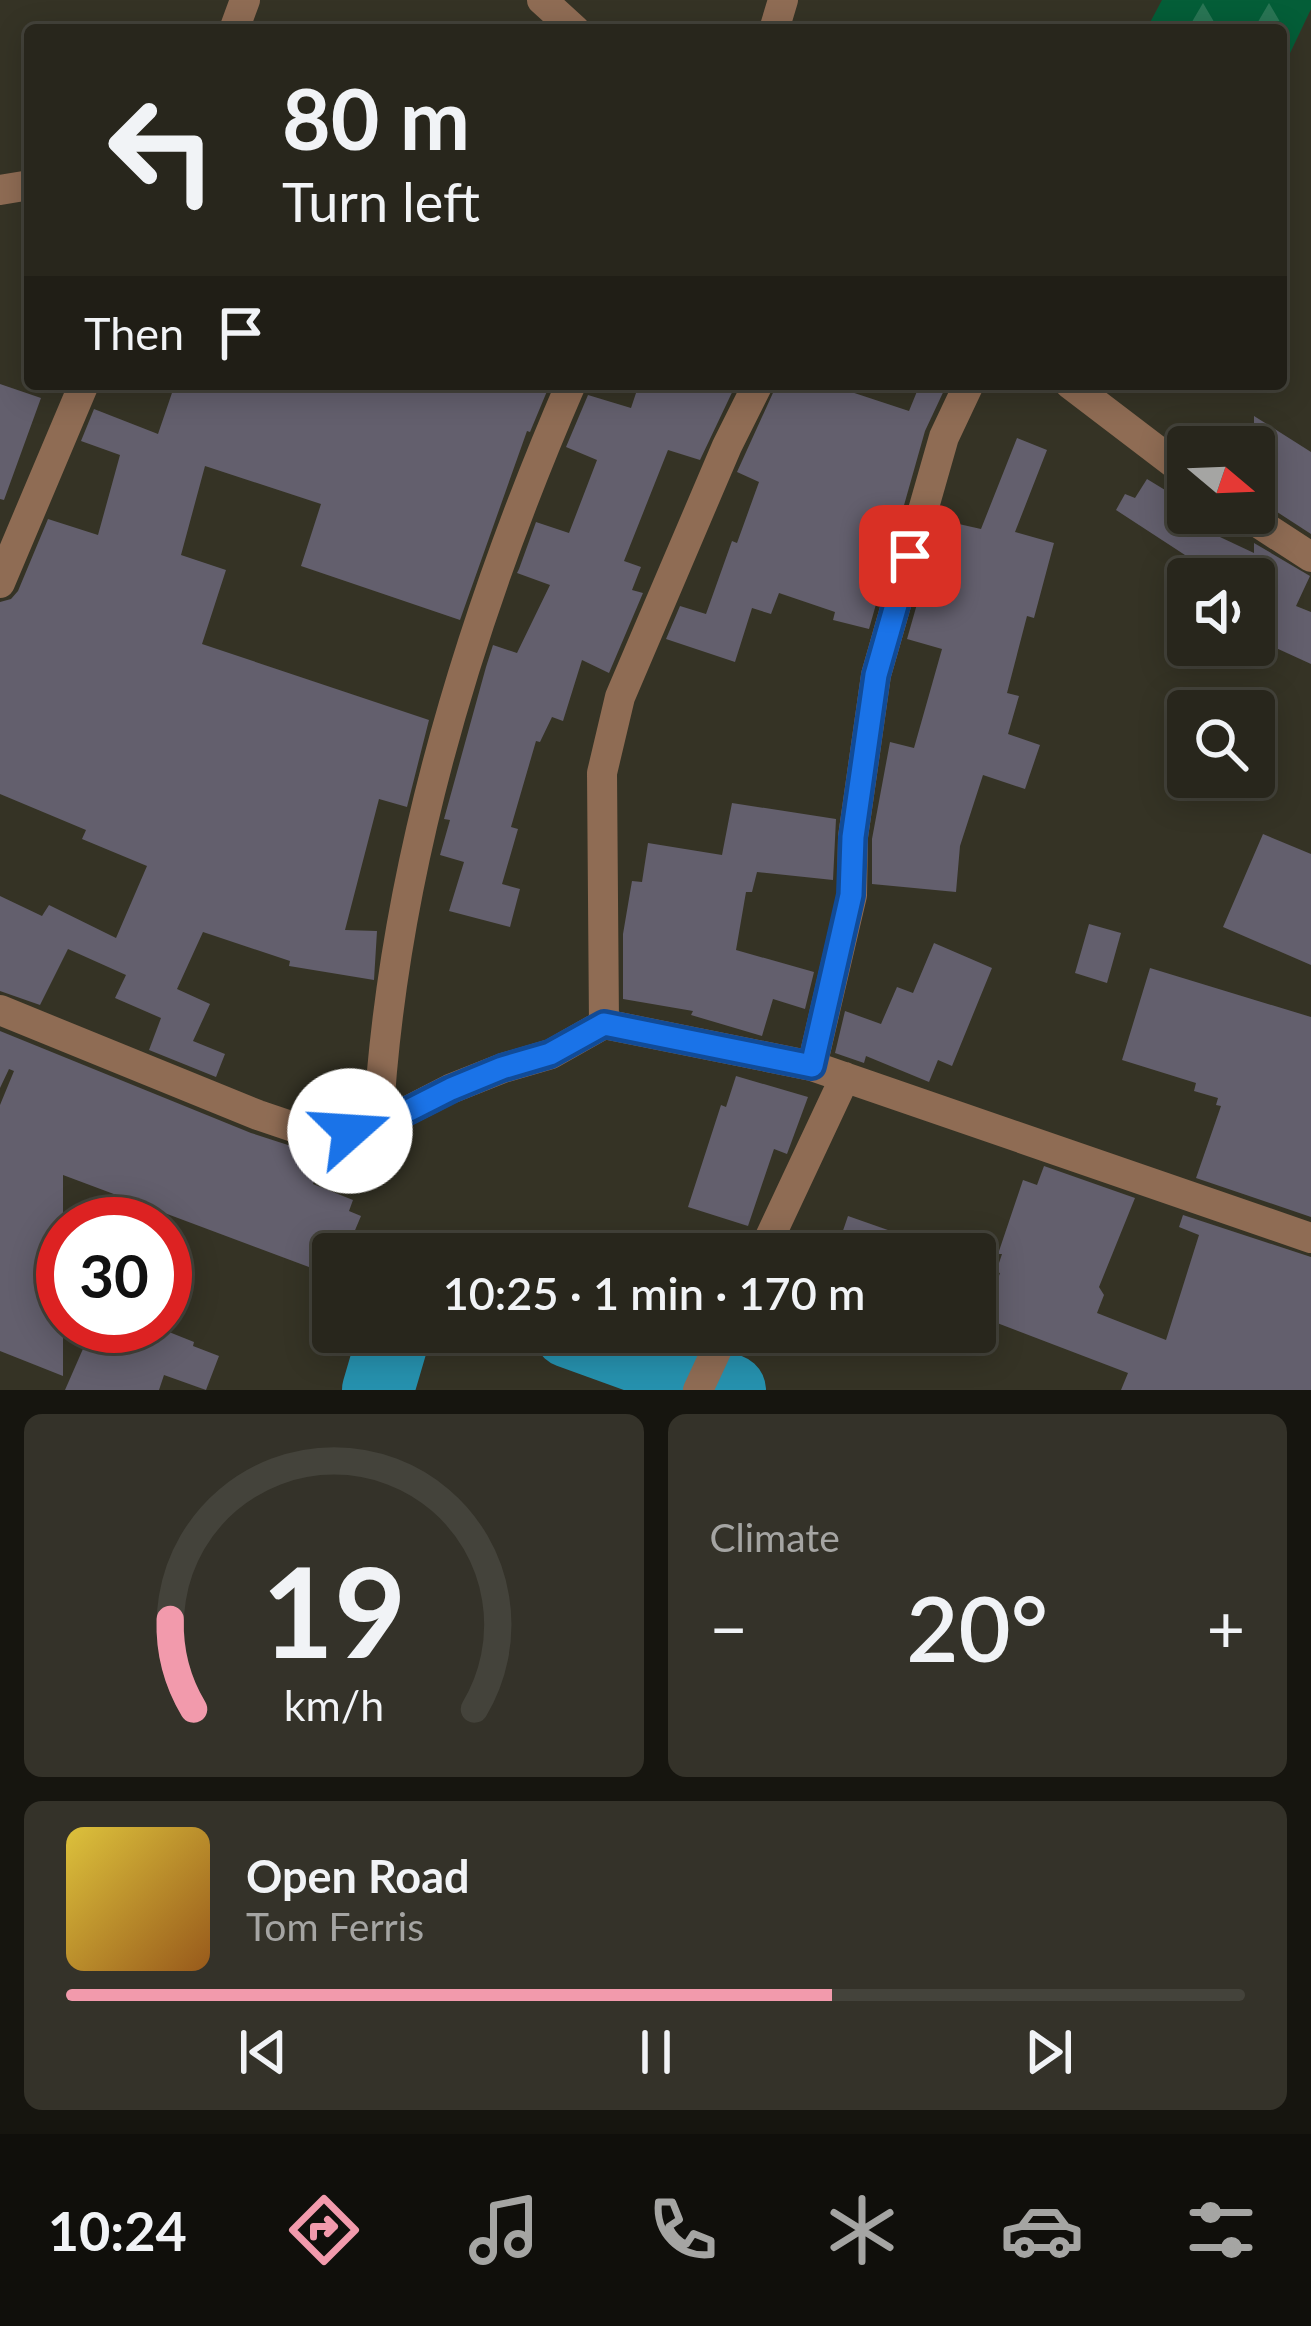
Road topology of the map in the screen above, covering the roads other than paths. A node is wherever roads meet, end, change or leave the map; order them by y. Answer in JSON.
{"nodes":[{"id":1,"x":542,"y":0,"type":"edge"},
{"id":2,"x":568,"y":24,"type":"edge"},
{"id":3,"x":81,"y":390,"type":"edge"},
{"id":4,"x":568,"y":390,"type":"edge"},
{"id":5,"x":755,"y":390,"type":"edge"},
{"id":6,"x":966,"y":390,"type":"edge"},
{"id":7,"x":1078,"y":390,"type":"edge"},
{"id":8,"x":1167,"y":458,"type":"edge"},
{"id":9,"x":1275,"y":534,"type":"edge"},
{"id":10,"x":1311,"y":557,"type":"edge"},
{"id":11,"x":0,"y":583,"type":"edge"},
{"id":12,"x":0,"y":1010,"type":"edge"},
{"id":13,"x":604,"y":1024,"type":"junction"},
{"id":14,"x":812,"y":1066,"type":"junction"},
{"id":15,"x":845,"y":1077,"type":"junction"},
{"id":16,"x":378,"y":1126,"type":"junction"},
{"id":17,"x":772,"y":1233,"type":"edge"},
{"id":18,"x":1311,"y":1238,"type":"edge"}],
"edges":[{"from":1,"to":2,"type":"street"},
{"from":3,"to":11,"type":"street"},
{"from":4,"to":16,"type":"street"},
{"from":5,"to":13,"type":"street"},
{"from":6,"to":14,"type":"street"},
{"from":7,"to":8,"type":"street"},
{"from":9,"to":10,"type":"street"},
{"from":12,"to":16,"type":"street"},
{"from":13,"to":14,"type":"street"},
{"from":13,"to":16,"type":"street"},
{"from":14,"to":15,"type":"street"},
{"from":15,"to":17,"type":"street"},
{"from":15,"to":18,"type":"street"}]}
